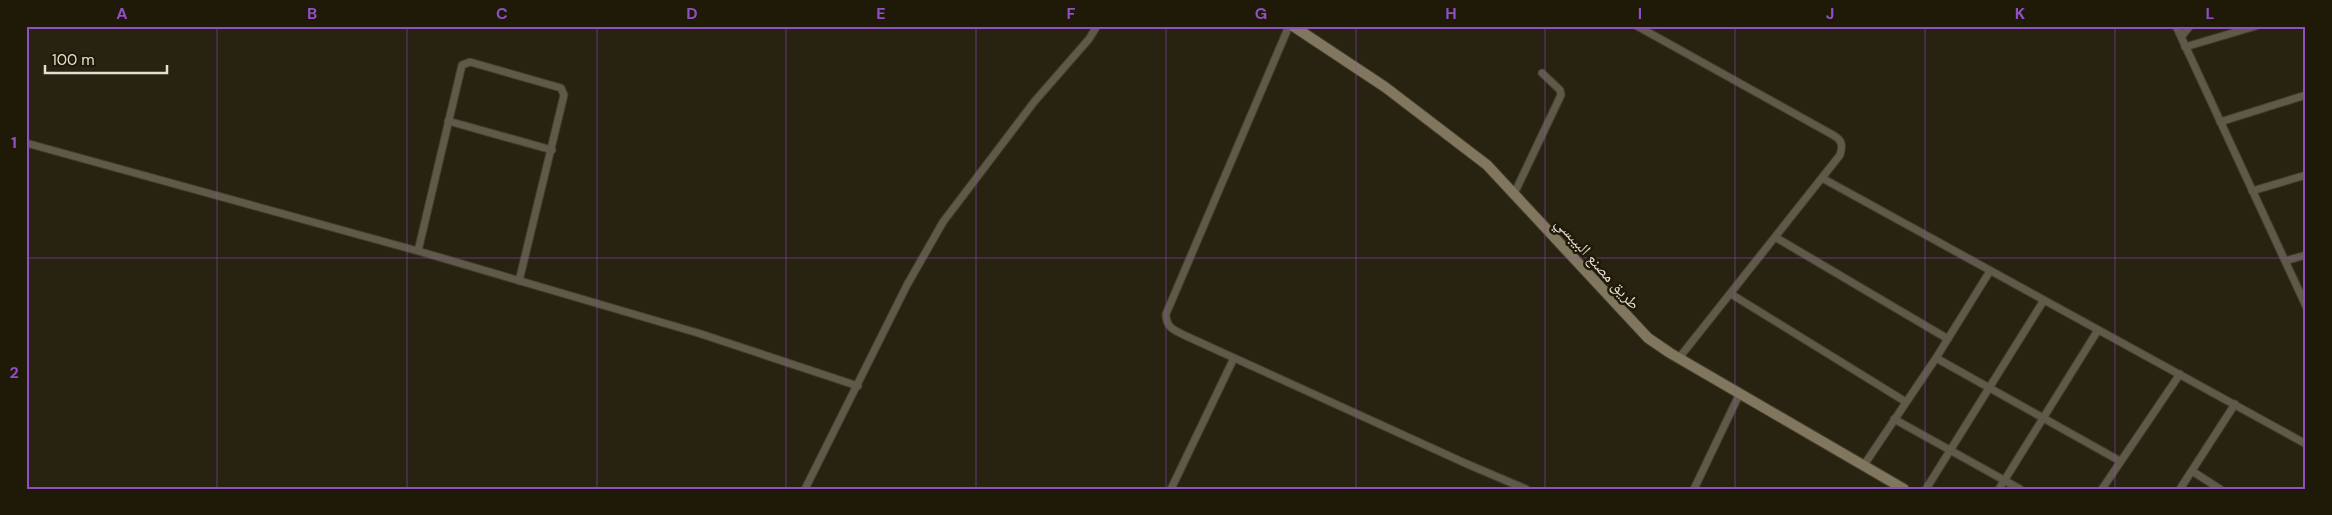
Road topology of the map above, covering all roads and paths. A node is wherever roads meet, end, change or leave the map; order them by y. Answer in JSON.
{"nodes":[{"id":1,"x":1097,"y":26,"type":"edge"},
{"id":2,"x":1288,"y":26,"type":"edge"},
{"id":3,"x":1293,"y":26,"type":"edge"},
{"id":4,"x":1637,"y":26,"type":"edge"},
{"id":5,"x":2176,"y":26,"type":"edge"},
{"id":6,"x":2190,"y":26,"type":"edge"},
{"id":7,"x":2256,"y":26,"type":"edge"},
{"id":8,"x":2181,"y":37,"type":"junction"},
{"id":9,"x":2185,"y":47,"type":"junction"},
{"id":10,"x":1542,"y":73,"type":"dead end"},
{"id":11,"x":2306,"y":96,"type":"edge"},
{"id":12,"x":448,"y":121,"type":"junction"},
{"id":13,"x":2220,"y":122,"type":"junction"},
{"id":14,"x":26,"y":143,"type":"edge"},
{"id":15,"x":552,"y":150,"type":"junction"},
{"id":16,"x":2306,"y":175,"type":"edge"},
{"id":17,"x":1822,"y":178,"type":"junction"},
{"id":18,"x":2252,"y":191,"type":"junction"},
{"id":19,"x":1515,"y":192,"type":"junction"},
{"id":20,"x":1775,"y":237,"type":"junction"},
{"id":21,"x":418,"y":251,"type":"junction"},
{"id":22,"x":2306,"y":255,"type":"edge"},
{"id":23,"x":2285,"y":261,"type":"junction"},
{"id":24,"x":1990,"y":271,"type":"junction"},
{"id":25,"x":519,"y":281,"type":"junction"},
{"id":26,"x":1731,"y":294,"type":"junction"},
{"id":27,"x":2044,"y":300,"type":"junction"},
{"id":28,"x":2306,"y":306,"type":"edge"},
{"id":29,"x":2098,"y":330,"type":"junction"},
{"id":30,"x":1948,"y":340,"type":"junction"},
{"id":31,"x":1234,"y":358,"type":"junction"},
{"id":32,"x":1679,"y":358,"type":"junction"},
{"id":33,"x":1936,"y":358,"type":"junction"},
{"id":34,"x":2180,"y":374,"type":"junction"},
{"id":35,"x":858,"y":386,"type":"junction"},
{"id":36,"x":1990,"y":388,"type":"junction"},
{"id":37,"x":1740,"y":393,"type":"junction"},
{"id":38,"x":1906,"y":402,"type":"junction"},
{"id":39,"x":2235,"y":404,"type":"junction"},
{"id":40,"x":2042,"y":418,"type":"junction"},
{"id":41,"x":1894,"y":419,"type":"junction"},
{"id":42,"x":2306,"y":444,"type":"edge"},
{"id":43,"x":1949,"y":449,"type":"junction"},
{"id":44,"x":2120,"y":461,"type":"junction"},
{"id":45,"x":1864,"y":465,"type":"junction"},
{"id":46,"x":2192,"y":471,"type":"junction"},
{"id":47,"x":2004,"y":480,"type":"junction"},
{"id":48,"x":805,"y":489,"type":"edge"},
{"id":49,"x":1170,"y":489,"type":"edge"},
{"id":50,"x":1526,"y":489,"type":"edge"},
{"id":51,"x":1694,"y":489,"type":"edge"},
{"id":52,"x":1904,"y":489,"type":"edge"},
{"id":53,"x":1926,"y":489,"type":"edge"},
{"id":54,"x":1999,"y":489,"type":"edge"},
{"id":55,"x":2020,"y":489,"type":"edge"},
{"id":56,"x":2102,"y":489,"type":"edge"},
{"id":57,"x":2180,"y":489,"type":"edge"},
{"id":58,"x":2220,"y":489,"type":"edge"}],
"edges":[{"from":1,"to":35,"type":"street"},
{"from":2,"to":31,"type":"street"},
{"from":3,"to":19,"type":"main road","name":"طريق مصنع البيبسي"},
{"from":4,"to":17,"type":"street"},
{"from":5,"to":8,"type":"street"},
{"from":6,"to":8,"type":"street"},
{"from":7,"to":9,"type":"street"},
{"from":8,"to":9,"type":"street"},
{"from":9,"to":13,"type":"street"},
{"from":10,"to":19,"type":"street"},
{"from":11,"to":13,"type":"street"},
{"from":12,"to":15,"type":"street"},
{"from":12,"to":15,"type":"street"},
{"from":12,"to":21,"type":"street"},
{"from":13,"to":18,"type":"street"},
{"from":14,"to":21,"type":"street"},
{"from":15,"to":25,"type":"street"},
{"from":16,"to":18,"type":"street"},
{"from":17,"to":20,"type":"street"},
{"from":17,"to":24,"type":"street"},
{"from":18,"to":23,"type":"street"},
{"from":19,"to":32,"type":"main road","name":"طريق مصنع البيبسي"},
{"from":20,"to":26,"type":"street"},
{"from":20,"to":30,"type":"street"},
{"from":21,"to":25,"type":"street"},
{"from":22,"to":23,"type":"street"},
{"from":23,"to":28,"type":"street"},
{"from":24,"to":27,"type":"street"},
{"from":24,"to":30,"type":"street"},
{"from":25,"to":35,"type":"street"},
{"from":26,"to":32,"type":"street"},
{"from":26,"to":38,"type":"street"},
{"from":27,"to":29,"type":"street"},
{"from":27,"to":36,"type":"street"},
{"from":29,"to":34,"type":"street"},
{"from":29,"to":40,"type":"street"},
{"from":30,"to":33,"type":"street"},
{"from":31,"to":49,"type":"street"},
{"from":31,"to":50,"type":"street"},
{"from":32,"to":37,"type":"main road","name":"طريق مصنع البيبسي"},
{"from":33,"to":36,"type":"street"},
{"from":33,"to":38,"type":"street"},
{"from":34,"to":39,"type":"street"},
{"from":34,"to":44,"type":"street"},
{"from":35,"to":48,"type":"street"},
{"from":36,"to":40,"type":"street"},
{"from":36,"to":43,"type":"street"},
{"from":37,"to":45,"type":"main road","name":"طريق مصنع البيبسي"},
{"from":37,"to":51,"type":"street"},
{"from":38,"to":41,"type":"street"},
{"from":39,"to":42,"type":"street"},
{"from":39,"to":46,"type":"street"},
{"from":40,"to":44,"type":"street"},
{"from":40,"to":47,"type":"street"},
{"from":41,"to":43,"type":"street"},
{"from":41,"to":45,"type":"street"},
{"from":43,"to":47,"type":"street"},
{"from":43,"to":53,"type":"street"},
{"from":44,"to":56,"type":"street"},
{"from":45,"to":52,"type":"main road","name":"طريق مصنع البيبسي"},
{"from":46,"to":57,"type":"street"},
{"from":46,"to":58,"type":"street"},
{"from":47,"to":54,"type":"street"},
{"from":47,"to":55,"type":"street"}]}
